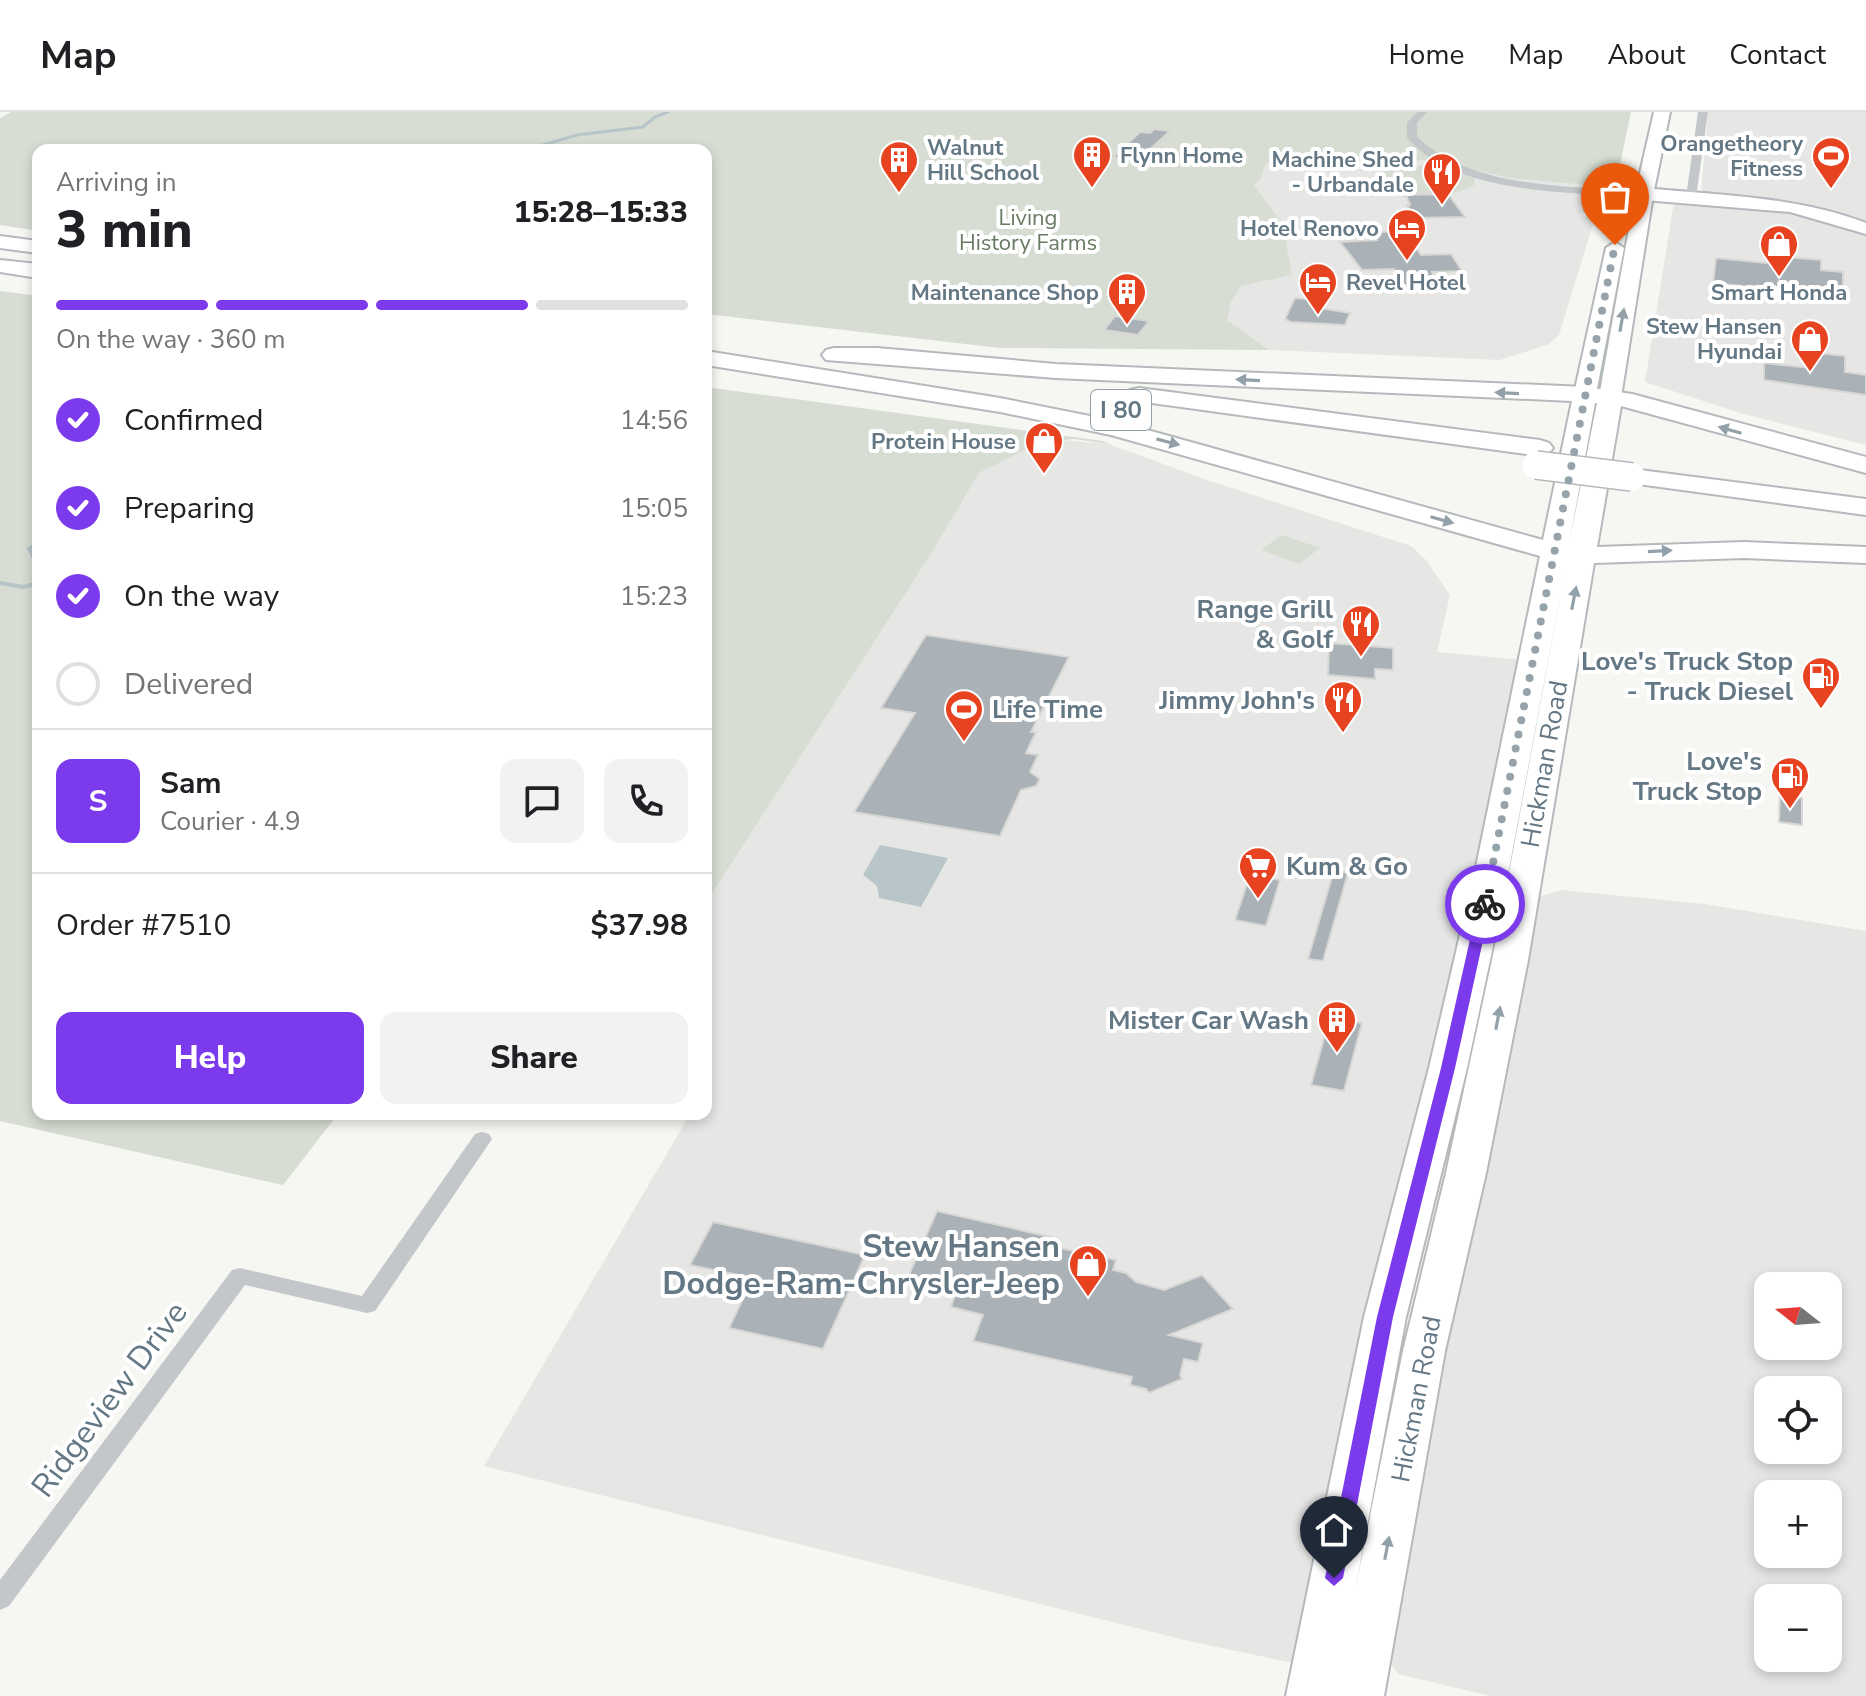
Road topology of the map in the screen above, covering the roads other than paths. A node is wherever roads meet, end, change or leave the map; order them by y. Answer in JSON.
{"nodes":[{"id":1,"x":1422,"y":112,"type":"edge"},
{"id":2,"x":1662,"y":112,"type":"edge"},
{"id":3,"x":1703,"y":112,"type":"edge"},
{"id":4,"x":1630,"y":171,"type":"dead end"},
{"id":5,"x":1635,"y":194,"type":"junction"},
{"id":6,"x":1691,"y":197,"type":"junction"},
{"id":7,"x":1776,"y":207,"type":"junction"},
{"id":8,"x":1866,"y":228,"type":"edge"},
{"id":9,"x":0,"y":242,"type":"edge"},
{"id":10,"x":32,"y":246,"type":"edge"},
{"id":11,"x":0,"y":251,"type":"edge"},
{"id":12,"x":32,"y":255,"type":"edge"},
{"id":13,"x":0,"y":268,"type":"edge"},
{"id":14,"x":32,"y":271,"type":"edge"},
{"id":15,"x":712,"y":340,"type":"edge"},
{"id":16,"x":834,"y":355,"type":"junction"},
{"id":17,"x":712,"y":358,"type":"edge"},
{"id":18,"x":712,"y":358,"type":"edge"},
{"id":19,"x":1598,"y":396,"type":"junction"},
{"id":20,"x":1538,"y":456,"type":"junction"},
{"id":21,"x":1866,"y":465,"type":"edge"},
{"id":22,"x":1633,"y":469,"type":"junction"},
{"id":23,"x":1866,"y":490,"type":"edge"},
{"id":24,"x":1866,"y":507,"type":"edge"},
{"id":25,"x":1553,"y":551,"type":"junction"},
{"id":26,"x":1582,"y":554,"type":"junction"},
{"id":27,"x":1866,"y":555,"type":"edge"},
{"id":28,"x":482,"y":1139,"type":"dead end"},
{"id":29,"x":1430,"y":1228,"type":"junction"},
{"id":30,"x":0,"y":1599,"type":"edge"},
{"id":31,"x":1311,"y":1696,"type":"edge"},
{"id":32,"x":1359,"y":1696,"type":"edge"}],
"edges":[{"from":1,"to":5,"type":"street"},
{"from":2,"to":5,"type":"main road","name":"Hickman Road"},
{"from":3,"to":6,"type":"street"},
{"from":4,"to":5,"type":"main road","name":"Hickman Road"},
{"from":5,"to":6,"type":"street"},
{"from":5,"to":7,"type":"street"},
{"from":5,"to":19,"type":"main road","name":"Hickman Road"},
{"from":6,"to":7,"type":"street"},
{"from":7,"to":8,"type":"street"},
{"from":9,"to":10,"type":"highway"},
{"from":11,"to":12,"type":"highway"},
{"from":13,"to":14,"type":"highway"},
{"from":15,"to":16,"type":"highway","number":"I 80"},
{"from":19,"to":16,"type":"highway","one_way":true},
{"from":16,"to":20,"type":"highway","number":"I 80"},
{"from":17,"to":20,"type":"highway","number":"I 80"},
{"from":18,"to":25,"type":"highway","one_way":true},
{"from":21,"to":19,"type":"highway","one_way":true},
{"from":19,"to":25,"type":"highway","name":"Hickman Road"},
{"from":19,"to":26,"type":"highway","name":"Hickman Road"},
{"from":20,"to":22,"type":"highway","number":"I 80","bridge":true},
{"from":22,"to":23,"type":"highway","number":"I 80"},
{"from":22,"to":24,"type":"highway","number":"I 80"},
{"from":25,"to":26,"type":"highway"},
{"from":25,"to":29,"type":"highway","name":"Hickman Road"},
{"from":26,"to":27,"type":"highway","one_way":true},
{"from":29,"to":26,"type":"highway","name":"Hickman Road","one_way":true},
{"from":28,"to":30,"type":"street","name":"Ridgeview Drive"},
{"from":29,"to":31,"type":"highway","name":"Hickman Road"},
{"from":32,"to":29,"type":"highway","name":"Hickman Road","one_way":true}]}
